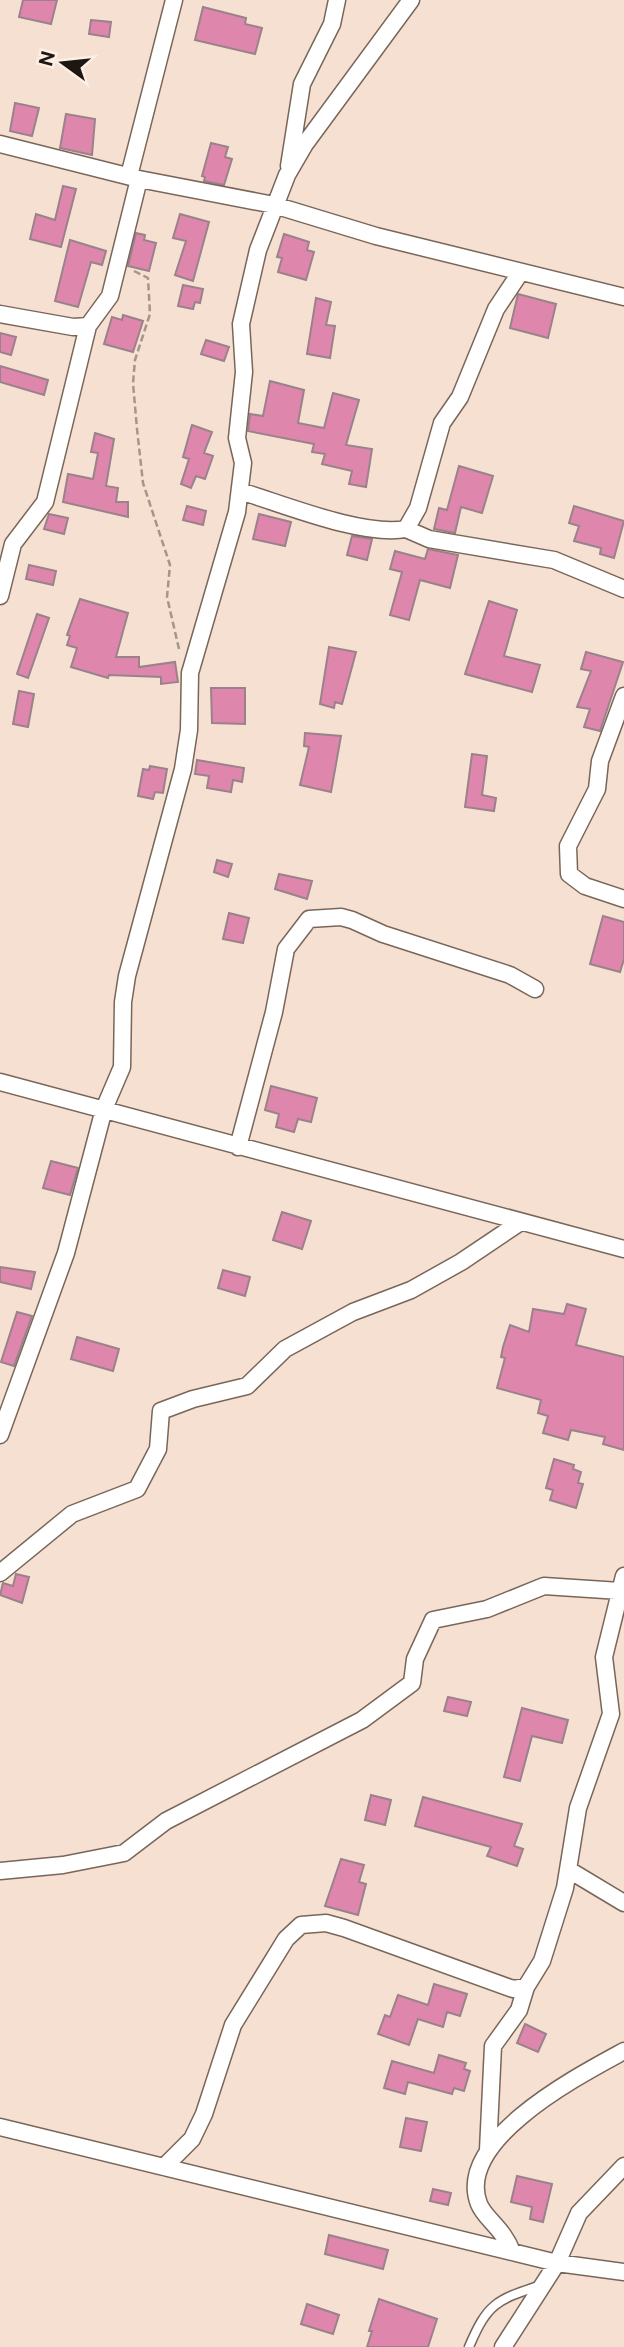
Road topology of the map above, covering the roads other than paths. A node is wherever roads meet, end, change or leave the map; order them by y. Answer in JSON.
{"nodes":[{"id":1,"x":174,"y":0,"type":"edge"},
{"id":2,"x":337,"y":0,"type":"edge"},
{"id":3,"x":411,"y":0,"type":"edge"},
{"id":4,"x":0,"y":144,"type":"edge"},
{"id":5,"x":287,"y":175,"type":"junction"},
{"id":6,"x":134,"y":178,"type":"junction"},
{"id":7,"x":274,"y":205,"type":"junction"},
{"id":8,"x":520,"y":273,"type":"junction"},
{"id":9,"x":624,"y":297,"type":"edge"},
{"id":10,"x":0,"y":314,"type":"edge"},
{"id":11,"x":88,"y":326,"type":"junction"},
{"id":12,"x":240,"y":491,"type":"junction"},
{"id":13,"x":406,"y":529,"type":"junction"},
{"id":14,"x":624,"y":589,"type":"edge"},
{"id":15,"x":0,"y":596,"type":"edge"},
{"id":16,"x":624,"y":696,"type":"edge"},
{"id":17,"x":624,"y":899,"type":"edge"},
{"id":18,"x":535,"y":989,"type":"dead end"},
{"id":19,"x":0,"y":1082,"type":"edge"},
{"id":20,"x":104,"y":1109,"type":"junction"},
{"id":21,"x":238,"y":1147,"type":"junction"},
{"id":22,"x":519,"y":1223,"type":"junction"},
{"id":23,"x":624,"y":1249,"type":"edge"},
{"id":24,"x":0,"y":1435,"type":"edge"},
{"id":25,"x":0,"y":1573,"type":"edge"},
{"id":26,"x":622,"y":1584,"type":"edge"},
{"id":27,"x":569,"y":1870,"type":"junction"},
{"id":28,"x":0,"y":1871,"type":"edge"},
{"id":29,"x":624,"y":1903,"type":"edge"},
{"id":30,"x":526,"y":1987,"type":"junction"},
{"id":31,"x":624,"y":2052,"type":"edge"},
{"id":32,"x":0,"y":2127,"type":"edge"},
{"id":33,"x":488,"y":2150,"type":"junction"},
{"id":34,"x":624,"y":2166,"type":"edge"},
{"id":35,"x":164,"y":2167,"type":"junction"},
{"id":36,"x":512,"y":2252,"type":"junction"},
{"id":37,"x":557,"y":2263,"type":"junction"},
{"id":38,"x":624,"y":2272,"type":"edge"},
{"id":39,"x":543,"y":2285,"type":"junction"},
{"id":40,"x":469,"y":2347,"type":"edge"},
{"id":41,"x":503,"y":2347,"type":"edge"}],
"edges":[{"from":1,"to":6,"type":"street"},
{"from":2,"to":5,"type":"street"},
{"from":3,"to":5,"type":"street"},
{"from":4,"to":6,"type":"street"},
{"from":5,"to":7,"type":"street"},
{"from":6,"to":7,"type":"street"},
{"from":6,"to":11,"type":"street"},
{"from":7,"to":8,"type":"street"},
{"from":7,"to":12,"type":"street"},
{"from":8,"to":9,"type":"street"},
{"from":8,"to":13,"type":"street"},
{"from":10,"to":11,"type":"street"},
{"from":11,"to":15,"type":"street"},
{"from":12,"to":13,"type":"street"},
{"from":12,"to":20,"type":"street"},
{"from":13,"to":14,"type":"street"},
{"from":16,"to":17,"type":"street"},
{"from":18,"to":21,"type":"street"},
{"from":19,"to":20,"type":"street"},
{"from":20,"to":21,"type":"street"},
{"from":20,"to":24,"type":"street"},
{"from":21,"to":22,"type":"street"},
{"from":22,"to":23,"type":"street"},
{"from":22,"to":25,"type":"street"},
{"from":26,"to":27,"type":"street"},
{"from":26,"to":28,"type":"street"},
{"from":27,"to":29,"type":"street"},
{"from":27,"to":30,"type":"street"},
{"from":30,"to":33,"type":"street"},
{"from":30,"to":35,"type":"street"},
{"from":31,"to":33,"type":"street"},
{"from":32,"to":35,"type":"street"},
{"from":33,"to":36,"type":"street"},
{"from":34,"to":37,"type":"street"},
{"from":35,"to":36,"type":"street"},
{"from":36,"to":37,"type":"street"},
{"from":37,"to":38,"type":"street"},
{"from":37,"to":39,"type":"street"},
{"from":39,"to":40,"type":"lane"},
{"from":39,"to":41,"type":"street"}]}
